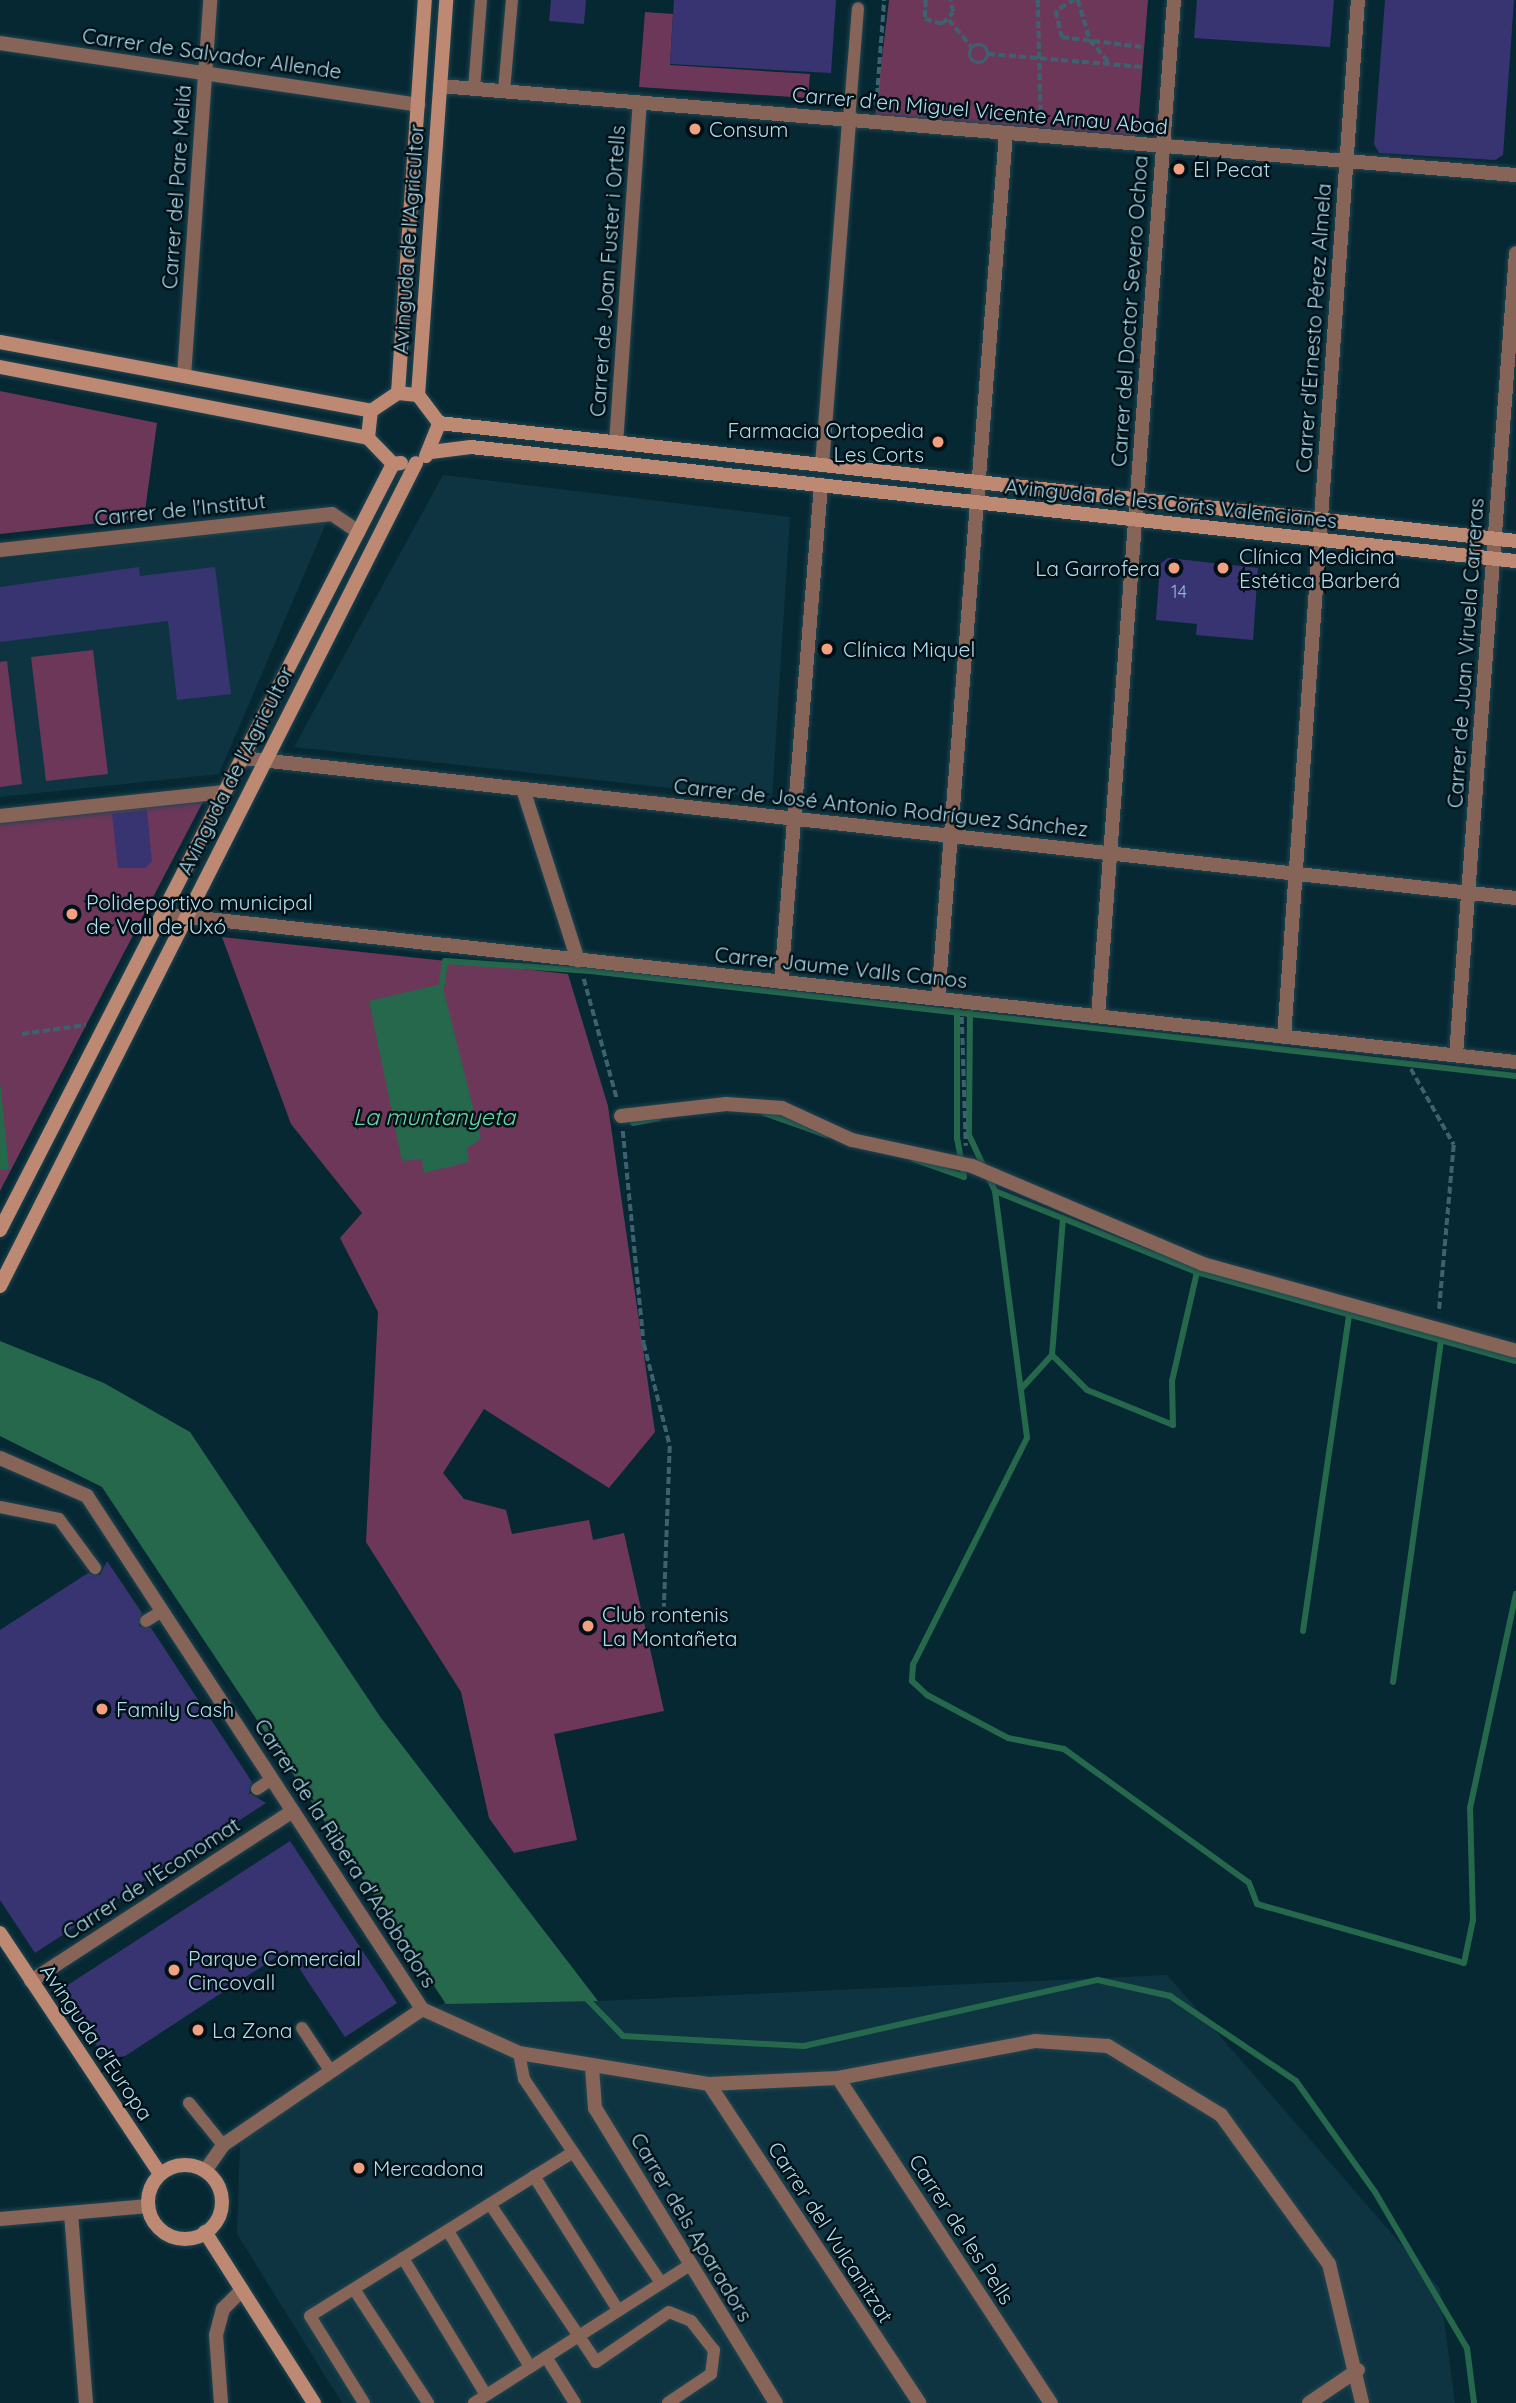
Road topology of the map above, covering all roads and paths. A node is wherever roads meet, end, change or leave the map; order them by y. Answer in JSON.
{"nodes":[{"id":1,"x":210,"y":0,"type":"edge"},
{"id":2,"x":425,"y":0,"type":"edge"},
{"id":3,"x":446,"y":0,"type":"edge"},
{"id":4,"x":481,"y":0,"type":"edge"},
{"id":5,"x":512,"y":0,"type":"edge"},
{"id":6,"x":884,"y":0,"type":"edge"},
{"id":7,"x":926,"y":0,"type":"edge"},
{"id":8,"x":950,"y":0,"type":"edge"},
{"id":9,"x":1038,"y":0,"type":"edge"},
{"id":10,"x":1076,"y":0,"type":"edge"},
{"id":11,"x":1174,"y":0,"type":"edge"},
{"id":12,"x":1358,"y":0,"type":"edge"},
{"id":13,"x":858,"y":8,"type":"dead end"},
{"id":14,"x":949,"y":20,"type":"junction"},
{"id":15,"x":1090,"y":40,"type":"junction"},
{"id":16,"x":0,"y":43,"type":"edge"},
{"id":17,"x":972,"y":47,"type":"junction"},
{"id":18,"x":1141,"y":47,"type":"dead end"},
{"id":19,"x":988,"y":54,"type":"junction"},
{"id":20,"x":1040,"y":57,"type":"junction"},
{"id":21,"x":1110,"y":64,"type":"junction"},
{"id":22,"x":1143,"y":67,"type":"dead end"},
{"id":23,"x":205,"y":73,"type":"junction"},
{"id":24,"x":440,"y":86,"type":"junction"},
{"id":25,"x":474,"y":89,"type":"junction"},
{"id":26,"x":504,"y":91,"type":"junction"},
{"id":27,"x":640,"y":103,"type":"junction"},
{"id":28,"x":418,"y":105,"type":"junction"},
{"id":29,"x":849,"y":120,"type":"junction"},
{"id":30,"x":875,"y":122,"type":"junction"},
{"id":31,"x":1041,"y":129,"type":"dead end"},
{"id":32,"x":1006,"y":132,"type":"junction"},
{"id":33,"x":1163,"y":146,"type":"junction"},
{"id":34,"x":1346,"y":161,"type":"junction"},
{"id":35,"x":1516,"y":175,"type":"edge"},
{"id":36,"x":1516,"y":253,"type":"edge"},
{"id":37,"x":0,"y":342,"type":"edge"},
{"id":38,"x":0,"y":367,"type":"edge"},
{"id":39,"x":184,"y":376,"type":"junction"},
{"id":40,"x":398,"y":393,"type":"junction"},
{"id":41,"x":418,"y":395,"type":"junction"},
{"id":42,"x":182,"y":402,"type":"junction"},
{"id":43,"x":371,"y":411,"type":"junction"},
{"id":44,"x":439,"y":423,"type":"junction"},
{"id":45,"x":368,"y":438,"type":"junction"},
{"id":46,"x":616,"y":443,"type":"junction"},
{"id":47,"x":431,"y":452,"type":"junction"},
{"id":48,"x":416,"y":463,"type":"junction"},
{"id":49,"x":615,"y":463,"type":"junction"},
{"id":50,"x":393,"y":464,"type":"junction"},
{"id":51,"x":822,"y":465,"type":"junction"},
{"id":52,"x":979,"y":482,"type":"junction"},
{"id":53,"x":821,"y":485,"type":"junction"},
{"id":54,"x":1136,"y":500,"type":"junction"},
{"id":55,"x":977,"y":502,"type":"junction"},
{"id":56,"x":1135,"y":520,"type":"junction"},
{"id":57,"x":1321,"y":520,"type":"junction"},
{"id":58,"x":359,"y":532,"type":"junction"},
{"id":59,"x":1495,"y":539,"type":"junction"},
{"id":60,"x":1319,"y":540,"type":"junction"},
{"id":61,"x":1516,"y":541,"type":"edge"},
{"id":62,"x":0,"y":550,"type":"edge"},
{"id":63,"x":1493,"y":559,"type":"junction"},
{"id":64,"x":1516,"y":561,"type":"edge"},
{"id":65,"x":242,"y":758,"type":"junction"},
{"id":66,"x":264,"y":761,"type":"junction"},
{"id":67,"x":523,"y":789,"type":"junction"},
{"id":68,"x":225,"y":792,"type":"junction"},
{"id":69,"x":0,"y":816,"type":"edge"},
{"id":70,"x":794,"y":819,"type":"junction"},
{"id":71,"x":951,"y":836,"type":"junction"},
{"id":72,"x":1110,"y":853,"type":"junction"},
{"id":73,"x":1295,"y":874,"type":"junction"},
{"id":74,"x":1468,"y":893,"type":"junction"},
{"id":75,"x":1516,"y":898,"type":"edge"},
{"id":76,"x":162,"y":914,"type":"junction"},
{"id":77,"x":183,"y":917,"type":"junction"},
{"id":78,"x":578,"y":960,"type":"junction"},
{"id":79,"x":782,"y":982,"type":"junction"},
{"id":80,"x":938,"y":999,"type":"junction"},
{"id":81,"x":962,"y":1001,"type":"junction"},
{"id":82,"x":1098,"y":1016,"type":"junction"},
{"id":83,"x":106,"y":1023,"type":"junction"},
{"id":84,"x":22,"y":1034,"type":"dead end"},
{"id":85,"x":1284,"y":1037,"type":"junction"},
{"id":86,"x":1456,"y":1055,"type":"junction"},
{"id":87,"x":1516,"y":1062,"type":"edge"},
{"id":88,"x":1409,"y":1064,"type":"dead end"},
{"id":89,"x":621,"y":1116,"type":"junction"},
{"id":90,"x":972,"y":1166,"type":"junction"},
{"id":91,"x":0,"y":1230,"type":"edge"},
{"id":92,"x":0,"y":1286,"type":"edge"},
{"id":93,"x":1438,"y":1328,"type":"junction"},
{"id":94,"x":1516,"y":1351,"type":"edge"},
{"id":95,"x":0,"y":1458,"type":"edge"},
{"id":96,"x":0,"y":1507,"type":"edge"},
{"id":97,"x":95,"y":1568,"type":"dead end"},
{"id":98,"x":664,"y":1606,"type":"dead end"},
{"id":99,"x":162,"y":1611,"type":"junction"},
{"id":100,"x":146,"y":1621,"type":"dead end"},
{"id":101,"x":272,"y":1779,"type":"junction"},
{"id":102,"x":257,"y":1789,"type":"dead end"},
{"id":103,"x":293,"y":1811,"type":"junction"},
{"id":104,"x":0,"y":1933,"type":"edge"},
{"id":105,"x":31,"y":1981,"type":"junction"},
{"id":106,"x":422,"y":2009,"type":"junction"},
{"id":107,"x":302,"y":2028,"type":"dead end"},
{"id":108,"x":519,"y":2053,"type":"junction"},
{"id":109,"x":592,"y":2067,"type":"junction"},
{"id":110,"x":329,"y":2069,"type":"junction"},
{"id":111,"x":838,"y":2078,"type":"junction"},
{"id":112,"x":709,"y":2084,"type":"junction"},
{"id":113,"x":189,"y":2103,"type":"dead end"},
{"id":114,"x":223,"y":2145,"type":"junction"},
{"id":115,"x":573,"y":2152,"type":"junction"},
{"id":116,"x":205,"y":2171,"type":"junction"},
{"id":117,"x":160,"y":2174,"type":"junction"},
{"id":118,"x":534,"y":2176,"type":"junction"},
{"id":119,"x":490,"y":2204,"type":"junction"},
{"id":120,"x":148,"y":2206,"type":"junction"},
{"id":121,"x":71,"y":2213,"type":"junction"},
{"id":122,"x":0,"y":2219,"type":"edge"},
{"id":123,"x":448,"y":2231,"type":"junction"},
{"id":124,"x":205,"y":2232,"type":"junction"},
{"id":125,"x":403,"y":2258,"type":"junction"},
{"id":126,"x":690,"y":2265,"type":"junction"},
{"id":127,"x":661,"y":2283,"type":"junction"},
{"id":128,"x":354,"y":2289,"type":"junction"},
{"id":129,"x":242,"y":2290,"type":"junction"},
{"id":130,"x":618,"y":2310,"type":"junction"},
{"id":131,"x":577,"y":2337,"type":"junction"},
{"id":132,"x":546,"y":2357,"type":"junction"},
{"id":133,"x":530,"y":2367,"type":"junction"},
{"id":134,"x":1358,"y":2370,"type":"junction"},
{"id":135,"x":486,"y":2395,"type":"junction"},
{"id":136,"x":86,"y":2403,"type":"edge"},
{"id":137,"x":221,"y":2403,"type":"edge"},
{"id":138,"x":314,"y":2403,"type":"edge"},
{"id":139,"x":364,"y":2403,"type":"edge"},
{"id":140,"x":428,"y":2403,"type":"edge"},
{"id":141,"x":474,"y":2403,"type":"edge"},
{"id":142,"x":575,"y":2403,"type":"edge"},
{"id":143,"x":668,"y":2403,"type":"edge"},
{"id":144,"x":776,"y":2403,"type":"edge"},
{"id":145,"x":919,"y":2403,"type":"edge"},
{"id":146,"x":1051,"y":2403,"type":"edge"},
{"id":147,"x":1309,"y":2403,"type":"edge"},
{"id":148,"x":1362,"y":2403,"type":"edge"}],
"edges":[{"from":1,"to":23,"type":"street","name":"Carrer del Pare Meliá"},
{"from":2,"to":28,"type":"street","name":"Avinguda de l'Agricultor"},
{"from":3,"to":24,"type":"street","name":"Avinguda de l'Agricultor"},
{"from":4,"to":25,"type":"lane"},
{"from":5,"to":26,"type":"lane"},
{"from":6,"to":30,"type":"path"},
{"from":7,"to":14,"type":"path"},
{"from":8,"to":14,"type":"path"},
{"from":9,"to":20,"type":"path"},
{"from":10,"to":15,"type":"path"},
{"from":10,"to":15,"type":"path"},
{"from":11,"to":33,"type":"street","name":"Carrer del Doctor Severo Ochoa"},
{"from":12,"to":34,"type":"street","name":"Carrer d'Ernesto Pérez Almela"},
{"from":13,"to":29,"type":"lane"},
{"from":14,"to":17,"type":"path"},
{"from":15,"to":18,"type":"path"},
{"from":15,"to":21,"type":"path"},
{"from":16,"to":23,"type":"street","name":"Carrer de Salvador Allende"},
{"from":17,"to":19,"type":"path"},
{"from":17,"to":19,"type":"path"},
{"from":19,"to":20,"type":"path"},
{"from":20,"to":21,"type":"path"},
{"from":20,"to":31,"type":"path"},
{"from":21,"to":22,"type":"path"},
{"from":23,"to":28,"type":"street","name":"Carrer de Salvador Allende"},
{"from":23,"to":39,"type":"street","name":"Carrer del Pare Meliá"},
{"from":24,"to":25,"type":"street","name":"Carrer d'en Miguel Vicente Arnau Abad"},
{"from":24,"to":28,"type":"street","name":"Avinguda de l'Agricultor"},
{"from":24,"to":41,"type":"street","name":"Avinguda de l'Agricultor"},
{"from":25,"to":26,"type":"street","name":"Carrer d'en Miguel Vicente Arnau Abad"},
{"from":26,"to":27,"type":"street","name":"Carrer d'en Miguel Vicente Arnau Abad"},
{"from":27,"to":29,"type":"street","name":"Carrer d'en Miguel Vicente Arnau Abad"},
{"from":27,"to":46,"type":"street","name":"Carrer de Joan Fuster i Ortells"},
{"from":28,"to":40,"type":"street","name":"Avinguda de l'Agricultor"},
{"from":29,"to":30,"type":"street","name":"Carrer d'en Miguel Vicente Arnau Abad"},
{"from":29,"to":51,"type":"street"},
{"from":30,"to":32,"type":"street","name":"Carrer d'en Miguel Vicente Arnau Abad"},
{"from":32,"to":33,"type":"street","name":"Carrer d'en Miguel Vicente Arnau Abad"},
{"from":32,"to":52,"type":"street"},
{"from":33,"to":34,"type":"street","name":"Carrer d'en Miguel Vicente Arnau Abad"},
{"from":33,"to":54,"type":"street","name":"Carrer del Doctor Severo Ochoa"},
{"from":34,"to":35,"type":"street","name":"Carrer d'en Miguel Vicente Arnau Abad"},
{"from":34,"to":57,"type":"street","name":"Carrer d'Ernesto Pérez Almela"},
{"from":36,"to":59,"type":"street","name":"Carrer de Juan Viruela Carreras"},
{"from":37,"to":39,"type":"street"},
{"from":38,"to":42,"type":"street"},
{"from":39,"to":42,"type":"street"},
{"from":39,"to":43,"type":"street"},
{"from":40,"to":41,"type":"street"},
{"from":40,"to":43,"type":"street"},
{"from":41,"to":44,"type":"street"},
{"from":42,"to":45,"type":"street"},
{"from":43,"to":45,"type":"street"},
{"from":44,"to":46,"type":"street","name":"Avinguda de les Corts Valencianes"},
{"from":44,"to":47,"type":"street"},
{"from":45,"to":50,"type":"street"},
{"from":46,"to":49,"type":"street"},
{"from":46,"to":51,"type":"street","name":"Avinguda de les Corts Valencianes"},
{"from":47,"to":48,"type":"street"},
{"from":47,"to":49,"type":"street","name":"Avinguda de les Corts Valencianes"},
{"from":48,"to":50,"type":"street"},
{"from":48,"to":66,"type":"street","name":"Avinguda de l'Agricultor"},
{"from":49,"to":53,"type":"street","name":"Avinguda de les Corts Valencianes"},
{"from":50,"to":58,"type":"street","name":"Avinguda de l'Agricultor"},
{"from":51,"to":52,"type":"street","name":"Avinguda de les Corts Valencianes"},
{"from":51,"to":53,"type":"street"},
{"from":52,"to":54,"type":"street","name":"Avinguda de les Corts Valencianes"},
{"from":52,"to":55,"type":"street"},
{"from":53,"to":55,"type":"street","name":"Avinguda de les Corts Valencianes"},
{"from":53,"to":70,"type":"street"},
{"from":54,"to":56,"type":"street","name":"Carrer del Doctor Severo Ochoa"},
{"from":54,"to":57,"type":"street","name":"Avinguda de les Corts Valencianes"},
{"from":55,"to":56,"type":"street","name":"Avinguda de les Corts Valencianes"},
{"from":55,"to":71,"type":"street"},
{"from":56,"to":60,"type":"street","name":"Avinguda de les Corts Valencianes"},
{"from":56,"to":72,"type":"street"},
{"from":57,"to":59,"type":"street","name":"Avinguda de les Corts Valencianes"},
{"from":57,"to":60,"type":"street","name":"Carrer d'Ernesto Pérez Almela"},
{"from":58,"to":62,"type":"street","name":"Carrer de l'Institut"},
{"from":58,"to":65,"type":"street","name":"Avinguda de l'Agricultor"},
{"from":59,"to":61,"type":"street","name":"Avinguda de les Corts Valencianes"},
{"from":59,"to":63,"type":"street","name":"Carrer de Juan Viruela Carreras"},
{"from":60,"to":63,"type":"street","name":"Avinguda de les Corts Valencianes"},
{"from":60,"to":73,"type":"street","name":"Carrer d'Ernesto Pérez Almela"},
{"from":63,"to":64,"type":"street","name":"Avinguda de les Corts Valencianes"},
{"from":63,"to":74,"type":"street","name":"Carrer de Juan Viruela Carreras"},
{"from":65,"to":66,"type":"street","name":"Carrer de José Antonio Rodríguez Sánchez"},
{"from":65,"to":68,"type":"street","name":"Avinguda de l'Agricultor"},
{"from":66,"to":67,"type":"street","name":"Carrer de José Antonio Rodríguez Sánchez"},
{"from":66,"to":77,"type":"street","name":"Avinguda de l'Agricultor"},
{"from":67,"to":70,"type":"street","name":"Carrer de José Antonio Rodríguez Sánchez"},
{"from":67,"to":78,"type":"street"},
{"from":68,"to":69,"type":"street"},
{"from":68,"to":76,"type":"street","name":"Avinguda de l'Agricultor"},
{"from":70,"to":71,"type":"street","name":"Carrer de José Antonio Rodríguez Sánchez"},
{"from":70,"to":79,"type":"street"},
{"from":71,"to":72,"type":"street","name":"Carrer de José Antonio Rodríguez Sánchez"},
{"from":71,"to":80,"type":"street"},
{"from":72,"to":73,"type":"street","name":"Carrer de José Antonio Rodríguez Sánchez"},
{"from":72,"to":82,"type":"street"},
{"from":73,"to":74,"type":"street","name":"Carrer de José Antonio Rodríguez Sánchez"},
{"from":73,"to":85,"type":"street","name":"Carrer d'Ernesto Pérez Almela"},
{"from":74,"to":75,"type":"street","name":"Carrer de José Antonio Rodríguez Sánchez"},
{"from":74,"to":86,"type":"street","name":"Carrer de Juan Viruela Carreras"},
{"from":76,"to":77,"type":"street","name":"Carrer Jaume Valls Canos"},
{"from":76,"to":83,"type":"street","name":"Avinguda de l'Agricultor"},
{"from":77,"to":78,"type":"street","name":"Carrer Jaume Valls Canos"},
{"from":77,"to":92,"type":"street","name":"Avinguda de l'Agricultor"},
{"from":78,"to":79,"type":"street","name":"Carrer Jaume Valls Canos"},
{"from":78,"to":89,"type":"path"},
{"from":79,"to":80,"type":"street","name":"Carrer Jaume Valls Canos"},
{"from":80,"to":81,"type":"street","name":"Carrer Jaume Valls Canos"},
{"from":81,"to":82,"type":"street","name":"Carrer Jaume Valls Canos"},
{"from":81,"to":90,"type":"path"},
{"from":82,"to":85,"type":"street","name":"Carrer Jaume Valls Canos"},
{"from":83,"to":84,"type":"path"},
{"from":83,"to":91,"type":"street","name":"Avinguda de l'Agricultor"},
{"from":85,"to":86,"type":"street","name":"Carrer Jaume Valls Canos"},
{"from":86,"to":87,"type":"street","name":"Carrer Jaume Valls Canos"},
{"from":88,"to":93,"type":"path"},
{"from":89,"to":90,"type":"street"},
{"from":89,"to":98,"type":"path"},
{"from":90,"to":93,"type":"street"},
{"from":93,"to":94,"type":"street"},
{"from":95,"to":99,"type":"street","name":"Carrer de la Ribera d'Adobadors"},
{"from":96,"to":97,"type":"lane"},
{"from":99,"to":100,"type":"lane"},
{"from":99,"to":101,"type":"street","name":"Carrer de la Ribera d'Adobadors"},
{"from":101,"to":102,"type":"lane"},
{"from":101,"to":103,"type":"street","name":"Carrer de la Ribera d'Adobadors"},
{"from":103,"to":105,"type":"street","name":"Carrer de l'Economat"},
{"from":103,"to":106,"type":"street","name":"Carrer de la Ribera d'Adobadors"},
{"from":104,"to":105,"type":"street","name":"Avinguda d'Europa"},
{"from":105,"to":117,"type":"street","name":"Avinguda d'Europa"},
{"from":106,"to":108,"type":"street","name":"Carrer de la Ribera d'Adobadors"},
{"from":106,"to":110,"type":"street"},
{"from":107,"to":110,"type":"lane"},
{"from":108,"to":109,"type":"street","name":"Carrer de la Ribera d'Adobadors"},
{"from":108,"to":115,"type":"lane"},
{"from":109,"to":112,"type":"street","name":"Carrer de la Ribera d'Adobadors"},
{"from":109,"to":126,"type":"street","name":"Carrer dels Aparadors"},
{"from":110,"to":114,"type":"street"},
{"from":111,"to":112,"type":"street","name":"Carrer de la Ribera d'Adobadors"},
{"from":111,"to":134,"type":"street","name":"Carrer de la Ribera d'Adobadors"},
{"from":111,"to":146,"type":"street","name":"Carrer de les Pells"},
{"from":112,"to":145,"type":"street","name":"Carrer del Vulcanitzat"},
{"from":113,"to":114,"type":"lane"},
{"from":114,"to":116,"type":"street"},
{"from":115,"to":118,"type":"lane"},
{"from":115,"to":127,"type":"lane"},
{"from":116,"to":117,"type":"street"},
{"from":116,"to":124,"type":"street"},
{"from":117,"to":120,"type":"street"},
{"from":118,"to":119,"type":"lane"},
{"from":118,"to":130,"type":"lane"},
{"from":119,"to":123,"type":"lane"},
{"from":119,"to":131,"type":"lane"},
{"from":120,"to":121,"type":"street"},
{"from":120,"to":124,"type":"street"},
{"from":121,"to":122,"type":"street"},
{"from":121,"to":136,"type":"street"},
{"from":123,"to":125,"type":"lane"},
{"from":123,"to":133,"type":"lane"},
{"from":124,"to":129,"type":"street"},
{"from":125,"to":128,"type":"lane"},
{"from":125,"to":135,"type":"lane"},
{"from":126,"to":127,"type":"lane"},
{"from":126,"to":144,"type":"street","name":"Carrer dels Aparadors"},
{"from":127,"to":130,"type":"lane"},
{"from":128,"to":139,"type":"lane"},
{"from":128,"to":140,"type":"lane"},
{"from":129,"to":137,"type":"street"},
{"from":129,"to":138,"type":"street"},
{"from":130,"to":131,"type":"lane"},
{"from":131,"to":132,"type":"lane"},
{"from":131,"to":143,"type":"lane"},
{"from":132,"to":133,"type":"lane"},
{"from":132,"to":142,"type":"lane"},
{"from":133,"to":135,"type":"lane"},
{"from":134,"to":147,"type":"street"},
{"from":134,"to":148,"type":"street","name":"Carrer de la Ribera d'Adobadors"},
{"from":135,"to":141,"type":"lane"}]}
